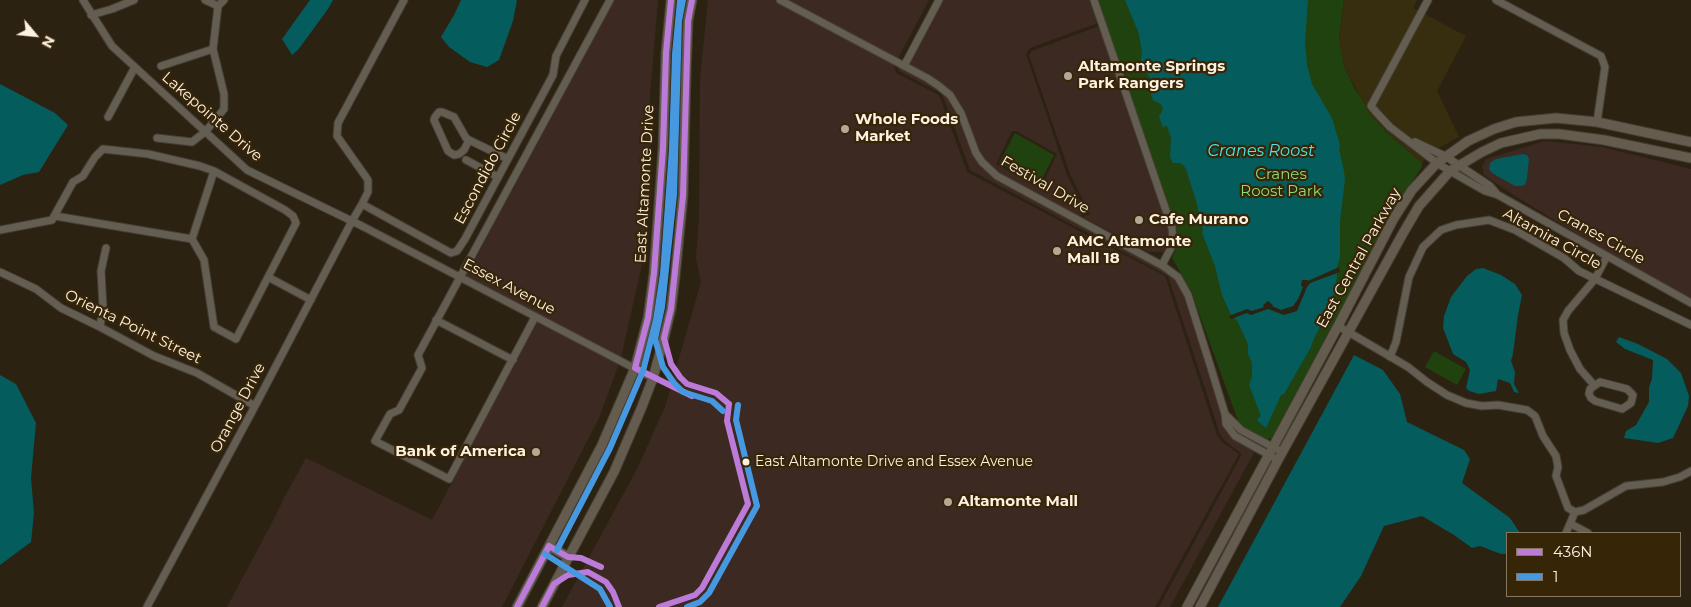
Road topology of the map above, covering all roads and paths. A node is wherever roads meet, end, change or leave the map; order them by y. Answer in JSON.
{"nodes":[{"id":1,"x":83,"y":0,"type":"edge"},
{"id":2,"x":134,"y":0,"type":"edge"},
{"id":3,"x":205,"y":0,"type":"edge"},
{"id":4,"x":224,"y":0,"type":"edge"},
{"id":5,"x":404,"y":0,"type":"edge"},
{"id":6,"x":585,"y":0,"type":"edge"},
{"id":7,"x":610,"y":0,"type":"edge"},
{"id":8,"x":671,"y":0,"type":"edge"},
{"id":9,"x":692,"y":0,"type":"edge"},
{"id":10,"x":780,"y":0,"type":"edge"},
{"id":11,"x":939,"y":0,"type":"edge"},
{"id":12,"x":1094,"y":0,"type":"edge"},
{"id":13,"x":1428,"y":0,"type":"edge"},
{"id":14,"x":1496,"y":0,"type":"edge"},
{"id":15,"x":218,"y":6,"type":"junction"},
{"id":16,"x":91,"y":14,"type":"junction"},
{"id":17,"x":213,"y":49,"type":"junction"},
{"id":18,"x":162,"y":66,"type":"dead end"},
{"id":19,"x":904,"y":66,"type":"junction"},
{"id":20,"x":135,"y":67,"type":"junction"},
{"id":21,"x":108,"y":117,"type":"dead end"},
{"id":22,"x":1597,"y":122,"type":"junction"},
{"id":23,"x":206,"y":131,"type":"junction"},
{"id":24,"x":1403,"y":136,"type":"junction"},
{"id":25,"x":158,"y":138,"type":"dead end"},
{"id":26,"x":469,"y":140,"type":"junction"},
{"id":27,"x":1691,"y":142,"type":"edge"},
{"id":28,"x":1445,"y":156,"type":"junction"},
{"id":29,"x":1691,"y":158,"type":"edge"},
{"id":30,"x":508,"y":159,"type":"junction"},
{"id":31,"x":466,"y":160,"type":"dead end"},
{"id":32,"x":1437,"y":163,"type":"junction"},
{"id":33,"x":1459,"y":165,"type":"junction"},
{"id":34,"x":214,"y":171,"type":"junction"},
{"id":35,"x":1450,"y":171,"type":"junction"},
{"id":36,"x":498,"y":177,"type":"junction"},
{"id":37,"x":1498,"y":195,"type":"junction"},
{"id":38,"x":362,"y":204,"type":"junction"},
{"id":39,"x":55,"y":216,"type":"junction"},
{"id":40,"x":352,"y":221,"type":"junction"},
{"id":41,"x":0,"y":230,"type":"edge"},
{"id":42,"x":192,"y":239,"type":"junction"},
{"id":43,"x":106,"y":248,"type":"dead end"},
{"id":44,"x":1607,"y":256,"type":"junction"},
{"id":45,"x":1162,"y":265,"type":"junction"},
{"id":46,"x":0,"y":272,"type":"edge"},
{"id":47,"x":268,"y":277,"type":"junction"},
{"id":48,"x":459,"y":277,"type":"junction"},
{"id":49,"x":1595,"y":279,"type":"junction"},
{"id":50,"x":310,"y":300,"type":"junction"},
{"id":51,"x":1691,"y":303,"type":"edge"},
{"id":52,"x":535,"y":317,"type":"junction"},
{"id":53,"x":436,"y":320,"type":"junction"},
{"id":54,"x":1691,"y":325,"type":"edge"},
{"id":55,"x":1338,"y":326,"type":"junction"},
{"id":56,"x":100,"y":327,"type":"junction"},
{"id":57,"x":1348,"y":332,"type":"junction"},
{"id":58,"x":1390,"y":356,"type":"junction"},
{"id":59,"x":512,"y":360,"type":"junction"},
{"id":60,"x":635,"y":368,"type":"junction"},
{"id":61,"x":653,"y":378,"type":"junction"},
{"id":62,"x":1594,"y":385,"type":"junction"},
{"id":63,"x":255,"y":406,"type":"junction"},
{"id":64,"x":1270,"y":451,"type":"junction"},
{"id":65,"x":1280,"y":456,"type":"junction"},
{"id":66,"x":1691,"y":471,"type":"edge"},
{"id":67,"x":1575,"y":512,"type":"junction"},
{"id":68,"x":1571,"y":524,"type":"junction"},
{"id":69,"x":1567,"y":532,"type":"edge"},
{"id":70,"x":1586,"y":532,"type":"edge"},
{"id":71,"x":549,"y":546,"type":"junction"},
{"id":72,"x":568,"y":557,"type":"junction"},
{"id":73,"x":147,"y":607,"type":"edge"},
{"id":74,"x":517,"y":607,"type":"edge"},
{"id":75,"x":542,"y":607,"type":"edge"},
{"id":76,"x":1187,"y":607,"type":"edge"},
{"id":77,"x":1200,"y":607,"type":"edge"}],
"edges":[{"from":1,"to":16,"type":"street","name":"Lakepointe Drive"},
{"from":2,"to":16,"type":"street"},
{"from":3,"to":15,"type":"street"},
{"from":4,"to":15,"type":"street"},
{"from":5,"to":38,"type":"street"},
{"from":6,"to":30,"type":"street","name":"Escondido Circle"},
{"from":7,"to":48,"type":"street"},
{"from":8,"to":60,"type":"main road","name":"East Altamonte Drive"},
{"from":9,"to":61,"type":"main road"},
{"from":10,"to":19,"type":"street","name":"Festival Drive"},
{"from":11,"to":19,"type":"street"},
{"from":12,"to":45,"type":"street"},
{"from":13,"to":24,"type":"street"},
{"from":14,"to":22,"type":"street"},
{"from":15,"to":17,"type":"street"},
{"from":16,"to":20,"type":"street","name":"Lakepointe Drive"},
{"from":17,"to":18,"type":"street"},
{"from":17,"to":23,"type":"street"},
{"from":19,"to":45,"type":"street","name":"Festival Drive"},
{"from":20,"to":21,"type":"street"},
{"from":20,"to":23,"type":"street","name":"Lakepointe Drive"},
{"from":22,"to":27,"type":"main road","name":"East Central Parkway"},
{"from":22,"to":28,"type":"main road","name":"East Central Parkway"},
{"from":23,"to":25,"type":"street"},
{"from":23,"to":40,"type":"street","name":"Lakepointe Drive"},
{"from":24,"to":28,"type":"street","name":"Cranes Circle"},
{"from":24,"to":32,"type":"street","name":"Cranes Circle"},
{"from":26,"to":26,"type":"street"},
{"from":26,"to":30,"type":"street"},
{"from":28,"to":32,"type":"main road","name":"East Central Parkway"},
{"from":28,"to":33,"type":"street","name":"Cranes Circle"},
{"from":29,"to":33,"type":"main road","name":"East Central Parkway"},
{"from":30,"to":36,"type":"street","name":"Escondido Circle"},
{"from":31,"to":36,"type":"street"},
{"from":32,"to":35,"type":"street","name":"Cranes Circle"},
{"from":32,"to":55,"type":"main road","name":"East Central Parkway"},
{"from":33,"to":35,"type":"main road","name":"East Central Parkway"},
{"from":33,"to":37,"type":"street","name":"Cranes Circle"},
{"from":34,"to":39,"type":"street"},
{"from":34,"to":42,"type":"street"},
{"from":34,"to":47,"type":"street"},
{"from":35,"to":37,"type":"street","name":"Cranes Circle"},
{"from":35,"to":57,"type":"main road","name":"East Central Parkway"},
{"from":36,"to":38,"type":"street","name":"Escondido Circle"},
{"from":37,"to":44,"type":"street","name":"Cranes Circle"},
{"from":38,"to":40,"type":"street"},
{"from":39,"to":41,"type":"street"},
{"from":39,"to":42,"type":"street"},
{"from":40,"to":48,"type":"street","name":"Essex Avenue"},
{"from":40,"to":50,"type":"street","name":"Orange Drive"},
{"from":42,"to":47,"type":"street"},
{"from":43,"to":56,"type":"street"},
{"from":44,"to":49,"type":"street"},
{"from":44,"to":51,"type":"street","name":"Cranes Circle"},
{"from":45,"to":64,"type":"street","name":"Festival Drive"},
{"from":46,"to":56,"type":"street","name":"Orienta Point Street"},
{"from":47,"to":50,"type":"street"},
{"from":48,"to":52,"type":"street","name":"Essex Avenue"},
{"from":48,"to":53,"type":"street"},
{"from":49,"to":54,"type":"street","name":"Altamira Circle"},
{"from":49,"to":58,"type":"street","name":"Altamira Circle"},
{"from":49,"to":62,"type":"street"},
{"from":50,"to":63,"type":"street","name":"Orange Drive"},
{"from":52,"to":59,"type":"street"},
{"from":52,"to":60,"type":"street","name":"Essex Avenue"},
{"from":53,"to":59,"type":"street"},
{"from":53,"to":59,"type":"street"},
{"from":55,"to":57,"type":"street"},
{"from":55,"to":64,"type":"main road","name":"East Central Parkway"},
{"from":56,"to":63,"type":"street","name":"Orienta Point Street"},
{"from":57,"to":58,"type":"street"},
{"from":57,"to":65,"type":"main road","name":"East Central Parkway"},
{"from":58,"to":67,"type":"street"},
{"from":60,"to":61,"type":"street","name":"Essex Avenue"},
{"from":60,"to":71,"type":"main road","name":"East Altamonte Drive"},
{"from":61,"to":72,"type":"main road"},
{"from":62,"to":62,"type":"street"},
{"from":63,"to":73,"type":"street","name":"Orange Drive"},
{"from":64,"to":65,"type":"street","name":"Festival Drive"},
{"from":64,"to":76,"type":"main road","name":"East Central Parkway"},
{"from":65,"to":77,"type":"main road","name":"East Central Parkway"},
{"from":66,"to":67,"type":"street"},
{"from":67,"to":68,"type":"street"},
{"from":68,"to":69,"type":"street"},
{"from":68,"to":70,"type":"street"},
{"from":71,"to":72,"type":"main road"},
{"from":71,"to":74,"type":"main road","name":"East Altamonte Drive"},
{"from":72,"to":75,"type":"main road"}]}
